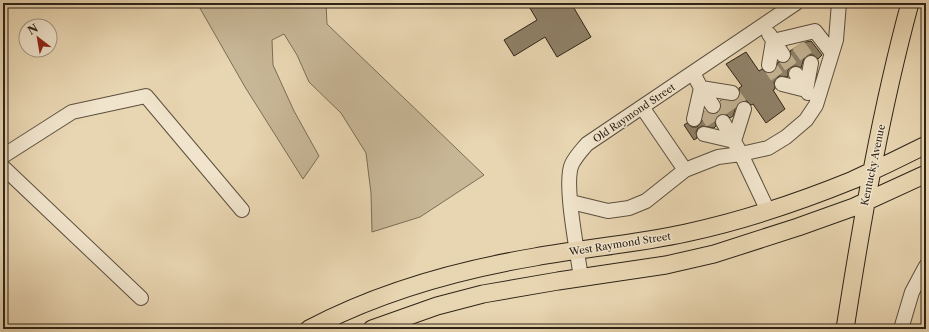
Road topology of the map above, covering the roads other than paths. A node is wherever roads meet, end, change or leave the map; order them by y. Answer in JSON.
{"nodes":[{"id":1,"x":796,"y":3,"type":"edge"},
{"id":2,"x":839,"y":3,"type":"edge"},
{"id":3,"x":910,"y":3,"type":"edge"},
{"id":4,"x":763,"y":26,"type":"junction"},
{"id":5,"x":773,"y":41,"type":"junction"},
{"id":6,"x":798,"y":45,"type":"dead end"},
{"id":7,"x":832,"y":53,"type":"junction"},
{"id":8,"x":783,"y":55,"type":"tunnel mouth"},
{"id":9,"x":811,"y":64,"type":"dead end"},
{"id":10,"x":769,"y":65,"type":"tunnel mouth"},
{"id":11,"x":692,"y":73,"type":"junction"},
{"id":12,"x":796,"y":74,"type":"tunnel mouth"},
{"id":13,"x":782,"y":84,"type":"tunnel mouth"},
{"id":14,"x":700,"y":88,"type":"junction"},
{"id":15,"x":806,"y":90,"type":"junction"},
{"id":16,"x":816,"y":105,"type":"junction"},
{"id":17,"x":713,"y":106,"type":"junction"},
{"id":18,"x":642,"y":107,"type":"junction"},
{"id":19,"x":724,"y":122,"type":"junction"},
{"id":20,"x":734,"y":140,"type":"junction"},
{"id":21,"x":926,"y":145,"type":"edge"},
{"id":22,"x":741,"y":154,"type":"junction"},
{"id":23,"x":3,"y":156,"type":"edge"},
{"id":24,"x":3,"y":167,"type":"edge"},
{"id":25,"x":685,"y":170,"type":"junction"},
{"id":26,"x":872,"y":171,"type":"junction"},
{"id":27,"x":926,"y":174,"type":"edge"},
{"id":28,"x":571,"y":202,"type":"junction"},
{"id":29,"x":865,"y":202,"type":"junction"},
{"id":30,"x":242,"y":210,"type":"dead end"},
{"id":31,"x":768,"y":211,"type":"junction"},
{"id":32,"x":578,"y":251,"type":"junction"},
{"id":33,"x":926,"y":266,"type":"edge"},
{"id":34,"x":581,"y":278,"type":"junction"},
{"id":35,"x":141,"y":298,"type":"dead end"},
{"id":36,"x":310,"y":329,"type":"edge"},
{"id":37,"x":372,"y":329,"type":"edge"},
{"id":38,"x":845,"y":329,"type":"edge"},
{"id":39,"x":901,"y":329,"type":"edge"}],
"edges":[{"from":1,"to":4,"type":"lane","name":"Old Raymond Street"},
{"from":2,"to":7,"type":"lane"},
{"from":3,"to":26,"type":"main road","name":"Kentucky Avenue"},
{"from":4,"to":5,"type":"lane"},
{"from":4,"to":11,"type":"lane","name":"Old Raymond Street"},
{"from":5,"to":6,"type":"lane"},
{"from":5,"to":7,"type":"lane"},
{"from":5,"to":8,"type":"lane"},
{"from":5,"to":10,"type":"lane"},
{"from":7,"to":16,"type":"lane"},
{"from":9,"to":15,"type":"lane"},
{"from":11,"to":14,"type":"lane"},
{"from":11,"to":18,"type":"lane","name":"Old Raymond Street"},
{"from":12,"to":15,"type":"lane"},
{"from":13,"to":15,"type":"lane"},
{"from":14,"to":17,"type":"lane"},
{"from":14,"to":17,"type":"lane"},
{"from":14,"to":17,"type":"lane"},
{"from":15,"to":16,"type":"lane"},
{"from":16,"to":22,"type":"lane"},
{"from":18,"to":25,"type":"lane"},
{"from":18,"to":28,"type":"lane","name":"Old Raymond Street"},
{"from":19,"to":20,"type":"lane"},
{"from":19,"to":20,"type":"lane"},
{"from":19,"to":20,"type":"lane"},
{"from":20,"to":22,"type":"lane"},
{"from":21,"to":26,"type":"main road","name":"West Raymond Street"},
{"from":22,"to":25,"type":"lane"},
{"from":22,"to":31,"type":"lane"},
{"from":23,"to":30,"type":"lane"},
{"from":24,"to":35,"type":"lane"},
{"from":25,"to":28,"type":"lane"},
{"from":26,"to":29,"type":"main road","name":"Kentucky Avenue"},
{"from":26,"to":31,"type":"main road","name":"West Raymond Street"},
{"from":27,"to":29,"type":"main road"},
{"from":28,"to":32,"type":"lane","name":"Old Raymond Street"},
{"from":29,"to":34,"type":"main road"},
{"from":29,"to":38,"type":"main road","name":"Kentucky Avenue"},
{"from":31,"to":32,"type":"main road","name":"West Raymond Street"},
{"from":32,"to":34,"type":"lane","name":"Old Raymond Street"},
{"from":32,"to":36,"type":"main road","name":"West Raymond Street"},
{"from":33,"to":39,"type":"lane"},
{"from":34,"to":37,"type":"main road"}]}
